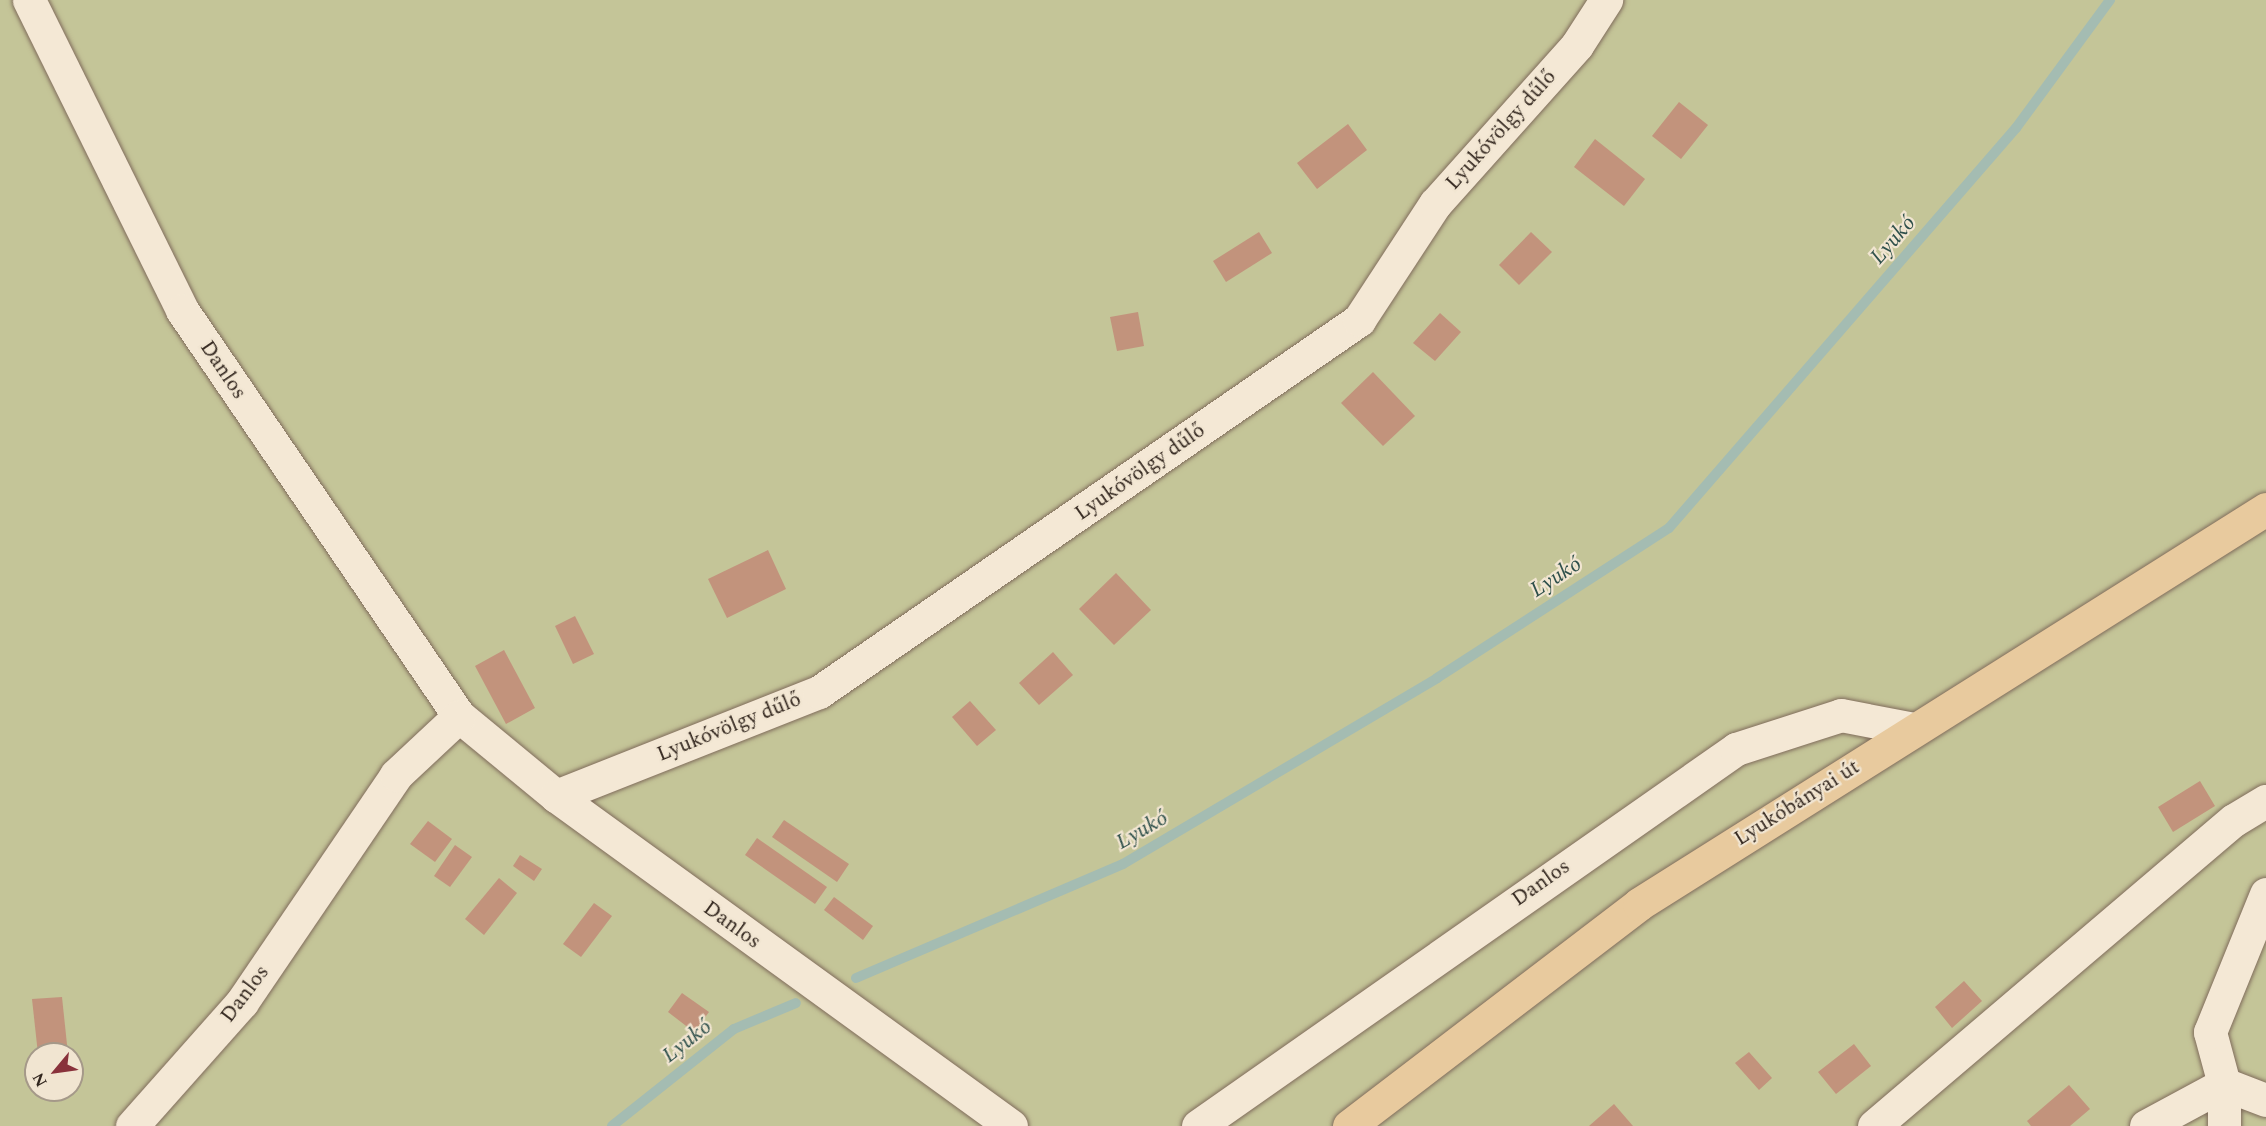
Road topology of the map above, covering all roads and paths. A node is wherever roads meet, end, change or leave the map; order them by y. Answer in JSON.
{"nodes":[{"id":1,"x":29,"y":0,"type":"edge"},
{"id":2,"x":1606,"y":0,"type":"edge"},
{"id":3,"x":2266,"y":508,"type":"edge"},
{"id":4,"x":459,"y":716,"type":"junction"},
{"id":5,"x":1914,"y":729,"type":"junction"},
{"id":6,"x":556,"y":796,"type":"junction"},
{"id":7,"x":2266,"y":801,"type":"edge"},
{"id":8,"x":2266,"y":894,"type":"edge"},
{"id":9,"x":2224,"y":1084,"type":"junction"},
{"id":10,"x":2266,"y":1100,"type":"edge"},
{"id":11,"x":132,"y":1126,"type":"edge"},
{"id":12,"x":1011,"y":1126,"type":"edge"},
{"id":13,"x":1198,"y":1126,"type":"edge"},
{"id":14,"x":1349,"y":1126,"type":"edge"},
{"id":15,"x":1874,"y":1126,"type":"edge"},
{"id":16,"x":2146,"y":1126,"type":"edge"},
{"id":17,"x":2224,"y":1126,"type":"edge"}],
"edges":[{"from":1,"to":4,"type":"street","name":"Danlos"},
{"from":2,"to":6,"type":"street","name":"Lyukóvölgy dűlő"},
{"from":3,"to":5,"type":"main road","name":"Lyukóbányai út"},
{"from":4,"to":6,"type":"street","name":"Danlos"},
{"from":4,"to":11,"type":"street","name":"Danlos"},
{"from":5,"to":13,"type":"street","name":"Danlos"},
{"from":5,"to":14,"type":"main road","name":"Lyukóbányai út"},
{"from":6,"to":12,"type":"street","name":"Danlos"},
{"from":7,"to":15,"type":"street"},
{"from":8,"to":9,"type":"street"},
{"from":9,"to":10,"type":"street"},
{"from":9,"to":16,"type":"street"},
{"from":9,"to":17,"type":"street"}]}
